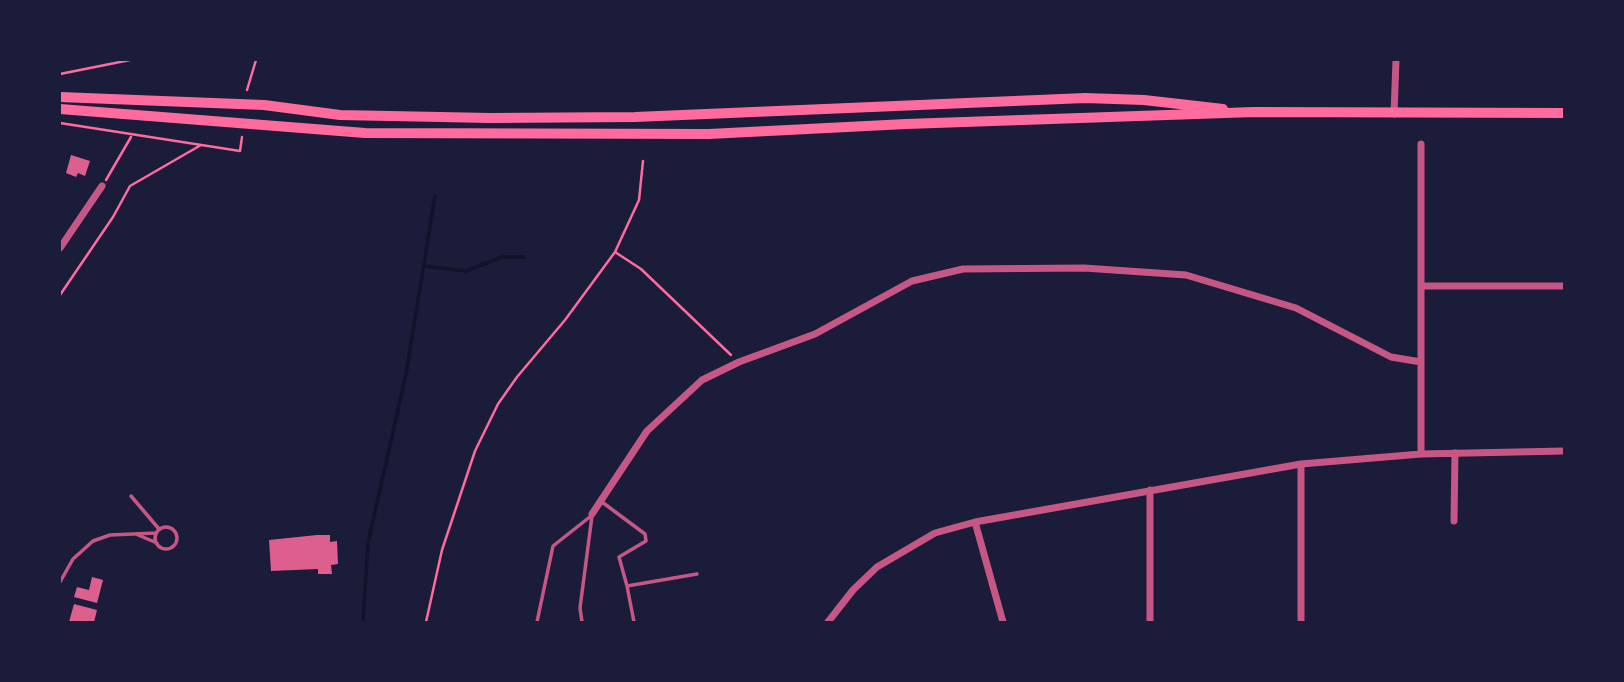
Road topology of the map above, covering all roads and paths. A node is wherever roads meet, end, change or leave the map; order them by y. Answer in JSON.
{"nodes":[{"id":1,"x":130,"y":60,"type":"edge"},
{"id":2,"x":257,"y":60,"type":"edge"},
{"id":3,"x":1396,"y":60,"type":"edge"},
{"id":4,"x":60,"y":74,"type":"edge"},
{"id":5,"x":247,"y":90,"type":"dead end"},
{"id":6,"x":60,"y":97,"type":"edge"},
{"id":7,"x":60,"y":109,"type":"edge"},
{"id":8,"x":1254,"y":113,"type":"junction"},
{"id":9,"x":1564,"y":113,"type":"edge"},
{"id":10,"x":1394,"y":114,"type":"junction"},
{"id":11,"x":60,"y":123,"type":"edge"},
{"id":12,"x":132,"y":136,"type":"junction"},
{"id":13,"x":242,"y":137,"type":"dead end"},
{"id":14,"x":1421,"y":144,"type":"dead end"},
{"id":15,"x":201,"y":145,"type":"junction"},
{"id":16,"x":643,"y":161,"type":"dead end"},
{"id":17,"x":102,"y":186,"type":"joint"},
{"id":18,"x":60,"y":247,"type":"edge"},
{"id":19,"x":615,"y":252,"type":"junction"},
{"id":20,"x":1422,"y":286,"type":"junction"},
{"id":21,"x":1564,"y":286,"type":"edge"},
{"id":22,"x":60,"y":295,"type":"edge"},
{"id":23,"x":739,"y":362,"type":"junction"},
{"id":24,"x":1421,"y":362,"type":"junction"},
{"id":25,"x":1564,"y":451,"type":"edge"},
{"id":26,"x":1455,"y":453,"type":"junction"},
{"id":27,"x":1421,"y":454,"type":"junction"},
{"id":28,"x":1301,"y":464,"type":"junction"},
{"id":29,"x":1150,"y":490,"type":"junction"},
{"id":30,"x":131,"y":496,"type":"dead end"},
{"id":31,"x":600,"y":501,"type":"junction"},
{"id":32,"x":593,"y":514,"type":"junction"},
{"id":33,"x":1454,"y":521,"type":"dead end"},
{"id":34,"x":975,"y":522,"type":"junction"},
{"id":35,"x":158,"y":531,"type":"junction"},
{"id":36,"x":136,"y":534,"type":"junction"},
{"id":37,"x":157,"y":543,"type":"junction"},
{"id":38,"x":697,"y":574,"type":"dead end"},
{"id":39,"x":60,"y":582,"type":"edge"},
{"id":40,"x":627,"y":586,"type":"junction"},
{"id":41,"x":426,"y":622,"type":"edge"},
{"id":42,"x":537,"y":622,"type":"edge"},
{"id":43,"x":582,"y":622,"type":"edge"},
{"id":44,"x":634,"y":622,"type":"edge"},
{"id":45,"x":828,"y":622,"type":"edge"},
{"id":46,"x":1003,"y":622,"type":"edge"},
{"id":47,"x":1150,"y":622,"type":"edge"},
{"id":48,"x":1301,"y":622,"type":"edge"}],
"edges":[{"from":1,"to":4,"type":"path"},
{"from":2,"to":5,"type":"path"},
{"from":3,"to":10,"type":"street"},
{"from":6,"to":8,"type":"main road"},
{"from":7,"to":8,"type":"main road"},
{"from":8,"to":10,"type":"main road"},
{"from":9,"to":10,"type":"main road"},
{"from":11,"to":12,"type":"path"},
{"from":12,"to":15,"type":"path"},
{"from":12,"to":17,"type":"path"},
{"from":13,"to":15,"type":"path"},
{"from":14,"to":20,"type":"street"},
{"from":15,"to":22,"type":"path"},
{"from":16,"to":19,"type":"path"},
{"from":17,"to":18,"type":"street"},
{"from":19,"to":23,"type":"path"},
{"from":19,"to":41,"type":"path"},
{"from":20,"to":21,"type":"street"},
{"from":20,"to":24,"type":"street"},
{"from":23,"to":24,"type":"street"},
{"from":23,"to":31,"type":"street"},
{"from":24,"to":27,"type":"street"},
{"from":25,"to":26,"type":"street"},
{"from":26,"to":27,"type":"street"},
{"from":26,"to":33,"type":"street"},
{"from":27,"to":28,"type":"street"},
{"from":28,"to":29,"type":"street"},
{"from":28,"to":48,"type":"street"},
{"from":29,"to":34,"type":"street"},
{"from":29,"to":47,"type":"street"},
{"from":30,"to":35,"type":"lane"},
{"from":31,"to":32,"type":"street"},
{"from":31,"to":40,"type":"lane"},
{"from":32,"to":42,"type":"lane"},
{"from":32,"to":43,"type":"lane"},
{"from":34,"to":45,"type":"street"},
{"from":34,"to":46,"type":"street"},
{"from":35,"to":36,"type":"lane"},
{"from":35,"to":37,"type":"lane"},
{"from":35,"to":37,"type":"lane"},
{"from":36,"to":37,"type":"lane"},
{"from":36,"to":39,"type":"lane"},
{"from":38,"to":40,"type":"lane"},
{"from":40,"to":44,"type":"lane"}]}
